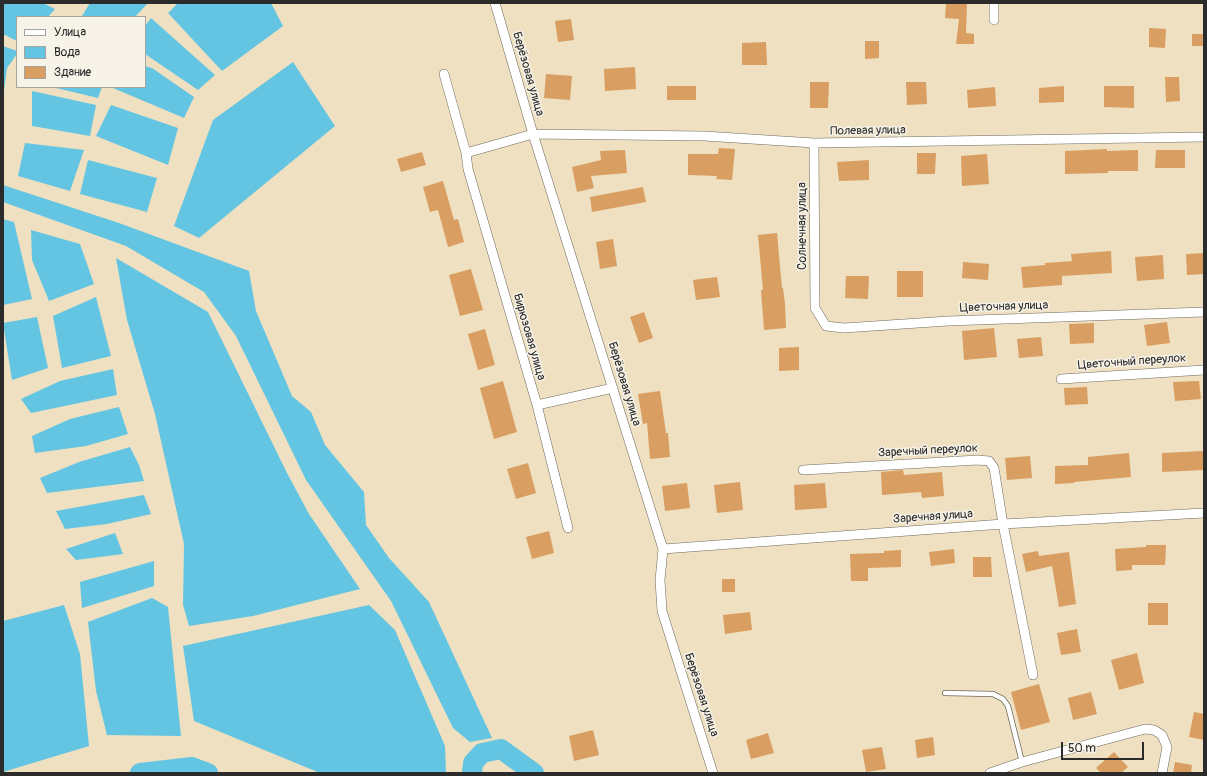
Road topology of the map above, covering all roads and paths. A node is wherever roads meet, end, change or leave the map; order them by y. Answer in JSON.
{"nodes":[{"id":1,"x":494,"y":3,"type":"edge"},
{"id":2,"x":994,"y":3,"type":"edge"},
{"id":3,"x":994,"y":20,"type":"dead end"},
{"id":4,"x":444,"y":74,"type":"dead end"},
{"id":5,"x":533,"y":134,"type":"junction"},
{"id":6,"x":1204,"y":137,"type":"edge"},
{"id":7,"x":814,"y":143,"type":"junction"},
{"id":8,"x":466,"y":153,"type":"junction"},
{"id":9,"x":815,"y":308,"type":"joint"},
{"id":10,"x":1204,"y":312,"type":"edge"},
{"id":11,"x":1204,"y":370,"type":"edge"},
{"id":12,"x":1061,"y":379,"type":"dead end"},
{"id":13,"x":613,"y":388,"type":"junction"},
{"id":14,"x":536,"y":405,"type":"junction"},
{"id":15,"x":803,"y":470,"type":"dead end"},
{"id":16,"x":1204,"y":513,"type":"edge"},
{"id":17,"x":1003,"y":524,"type":"junction"},
{"id":18,"x":568,"y":528,"type":"dead end"},
{"id":19,"x":663,"y":549,"type":"junction"},
{"id":20,"x":1033,"y":675,"type":"dead end"},
{"id":21,"x":945,"y":693,"type":"dead end"},
{"id":22,"x":1022,"y":762,"type":"junction"},
{"id":23,"x":713,"y":773,"type":"edge"},
{"id":24,"x":990,"y":773,"type":"edge"},
{"id":25,"x":1162,"y":773,"type":"edge"}],
"edges":[{"from":1,"to":5,"type":"street","name":"Берёзовая улица"},
{"from":2,"to":3,"type":"street"},
{"from":4,"to":8,"type":"street","name":"Бирюзовая улица"},
{"from":5,"to":7,"type":"street","name":"Полевая улица"},
{"from":5,"to":8,"type":"street"},
{"from":5,"to":13,"type":"street","name":"Берёзовая улица"},
{"from":6,"to":7,"type":"street","name":"Полевая улица"},
{"from":7,"to":9,"type":"street","name":"Солнечная улица"},
{"from":8,"to":14,"type":"street","name":"Бирюзовая улица"},
{"from":9,"to":10,"type":"street","name":"Цветочная улица"},
{"from":11,"to":12,"type":"street","name":"Цветочный переулок"},
{"from":13,"to":14,"type":"street"},
{"from":13,"to":19,"type":"street","name":"Берёзовая улица"},
{"from":14,"to":18,"type":"street","name":"Бирюзовая улица"},
{"from":15,"to":17,"type":"street","name":"Заречный переулок"},
{"from":16,"to":17,"type":"street","name":"Заречная улица"},
{"from":17,"to":19,"type":"street","name":"Заречная улица"},
{"from":17,"to":20,"type":"street"},
{"from":19,"to":23,"type":"street","name":"Берёзовая улица"},
{"from":21,"to":22,"type":"lane"},
{"from":22,"to":24,"type":"street"},
{"from":22,"to":25,"type":"street"}]}
